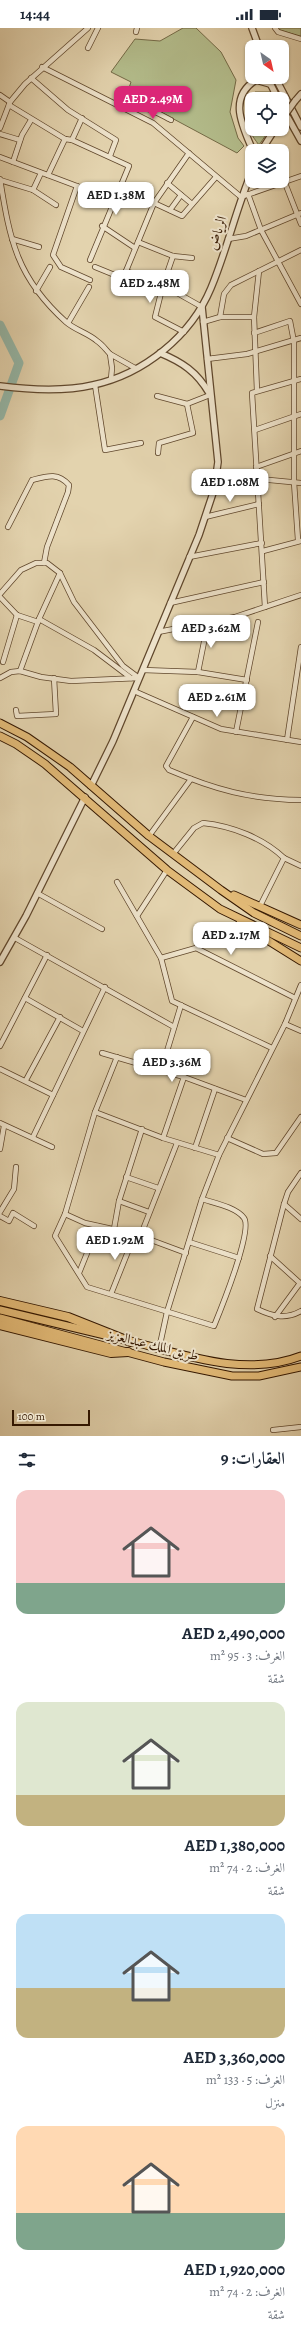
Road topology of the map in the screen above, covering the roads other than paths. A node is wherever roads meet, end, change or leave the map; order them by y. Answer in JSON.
{"nodes":[{"id":1,"x":88,"y":28,"type":"edge"},
{"id":2,"x":98,"y":28,"type":"edge"},
{"id":3,"x":252,"y":28,"type":"edge"},
{"id":4,"x":275,"y":28,"type":"edge"},
{"id":5,"x":301,"y":39,"type":"edge"},
{"id":6,"x":256,"y":40,"type":"edge"},
{"id":7,"x":88,"y":48,"type":"dead end"},
{"id":8,"x":42,"y":67,"type":"junction"},
{"id":9,"x":31,"y":78,"type":"junction"},
{"id":10,"x":250,"y":84,"type":"edge"},
{"id":11,"x":270,"y":84,"type":"edge"},
{"id":12,"x":279,"y":84,"type":"edge"},
{"id":13,"x":274,"y":92,"type":"edge"},
{"id":14,"x":301,"y":94,"type":"edge"},
{"id":15,"x":0,"y":95,"type":"edge"},
{"id":16,"x":10,"y":103,"type":"junction"},
{"id":17,"x":289,"y":109,"type":"edge"},
{"id":18,"x":132,"y":111,"type":"junction"},
{"id":19,"x":82,"y":118,"type":"junction"},
{"id":20,"x":32,"y":120,"type":"junction"},
{"id":21,"x":171,"y":120,"type":"dead end"},
{"id":22,"x":289,"y":120,"type":"edge"},
{"id":23,"x":301,"y":127,"type":"edge"},
{"id":24,"x":0,"y":128,"type":"edge"},
{"id":25,"x":0,"y":134,"type":"edge"},
{"id":26,"x":65,"y":139,"type":"junction"},
{"id":27,"x":20,"y":140,"type":"junction"},
{"id":28,"x":72,"y":140,"type":"junction"},
{"id":29,"x":301,"y":141,"type":"edge"},
{"id":30,"x":250,"y":144,"type":"edge"},
{"id":31,"x":189,"y":153,"type":"junction"},
{"id":32,"x":110,"y":156,"type":"junction"},
{"id":33,"x":0,"y":157,"type":"edge"},
{"id":34,"x":13,"y":162,"type":"junction"},
{"id":35,"x":41,"y":173,"type":"junction"},
{"id":36,"x":48,"y":175,"type":"junction"},
{"id":37,"x":216,"y":176,"type":"junction"},
{"id":38,"x":301,"y":176,"type":"edge"},
{"id":39,"x":0,"y":179,"type":"edge"},
{"id":40,"x":289,"y":181,"type":"edge"},
{"id":41,"x":167,"y":183,"type":"junction"},
{"id":42,"x":77,"y":186,"type":"junction"},
{"id":43,"x":245,"y":188,"type":"edge"},
{"id":44,"x":268,"y":188,"type":"edge"},
{"id":45,"x":287,"y":188,"type":"edge"},
{"id":46,"x":33,"y":190,"type":"junction"},
{"id":47,"x":119,"y":191,"type":"junction"},
{"id":48,"x":248,"y":194,"type":"junction"},
{"id":49,"x":181,"y":195,"type":"junction"},
{"id":50,"x":241,"y":197,"type":"junction"},
{"id":51,"x":114,"y":200,"type":"junction"},
{"id":52,"x":154,"y":203,"type":"junction"},
{"id":53,"x":192,"y":204,"type":"junction"},
{"id":54,"x":56,"y":205,"type":"dead end"},
{"id":55,"x":170,"y":210,"type":"junction"},
{"id":56,"x":299,"y":214,"type":"edge"},
{"id":57,"x":301,"y":224,"type":"edge"},
{"id":58,"x":102,"y":226,"type":"junction"},
{"id":59,"x":261,"y":230,"type":"junction"},
{"id":60,"x":12,"y":239,"type":"junction"},
{"id":61,"x":228,"y":239,"type":"junction"},
{"id":62,"x":138,"y":242,"type":"junction"},
{"id":63,"x":40,"y":247,"type":"dead end"},
{"id":64,"x":135,"y":248,"type":"junction"},
{"id":65,"x":301,"y":250,"type":"edge"},
{"id":66,"x":173,"y":256,"type":"junction"},
{"id":67,"x":192,"y":258,"type":"dead end"},
{"id":68,"x":90,"y":260,"type":"dead end"},
{"id":69,"x":279,"y":260,"type":"junction"},
{"id":70,"x":50,"y":267,"type":"dead end"},
{"id":71,"x":95,"y":267,"type":"dead end"},
{"id":72,"x":126,"y":271,"type":"junction"},
{"id":73,"x":259,"y":271,"type":"junction"},
{"id":74,"x":90,"y":280,"type":"dead end"},
{"id":75,"x":163,"y":285,"type":"junction"},
{"id":76,"x":89,"y":287,"type":"dead end"},
{"id":77,"x":36,"y":291,"type":"junction"},
{"id":78,"x":301,"y":304,"type":"edge"},
{"id":79,"x":202,"y":308,"type":"junction"},
{"id":80,"x":220,"y":317,"type":"junction"},
{"id":81,"x":254,"y":317,"type":"junction"},
{"id":82,"x":203,"y":322,"type":"junction"},
{"id":83,"x":68,"y":323,"type":"junction"},
{"id":84,"x":184,"y":332,"type":"junction"},
{"id":85,"x":254,"y":333,"type":"junction"},
{"id":86,"x":301,"y":338,"type":"edge"},
{"id":87,"x":294,"y":342,"type":"junction"},
{"id":88,"x":255,"y":352,"type":"junction"},
{"id":89,"x":160,"y":353,"type":"junction"},
{"id":90,"x":110,"y":354,"type":"junction"},
{"id":91,"x":208,"y":359,"type":"junction"},
{"id":92,"x":135,"y":368,"type":"junction"},
{"id":93,"x":301,"y":378,"type":"edge"},
{"id":94,"x":111,"y":379,"type":"junction"},
{"id":95,"x":293,"y":382,"type":"junction"},
{"id":96,"x":95,"y":385,"type":"junction"},
{"id":97,"x":0,"y":386,"type":"edge"},
{"id":98,"x":257,"y":391,"type":"junction"},
{"id":99,"x":210,"y":395,"type":"junction"},
{"id":100,"x":157,"y":396,"type":"dead end"},
{"id":101,"x":187,"y":404,"type":"junction"},
{"id":102,"x":301,"y":414,"type":"edge"},
{"id":103,"x":294,"y":416,"type":"junction"},
{"id":104,"x":255,"y":430,"type":"junction"},
{"id":105,"x":141,"y":443,"type":"dead end"},
{"id":106,"x":301,"y":451,"type":"edge"},
{"id":107,"x":158,"y":453,"type":"dead end"},
{"id":108,"x":294,"y":454,"type":"junction"},
{"id":109,"x":256,"y":467,"type":"junction"},
{"id":110,"x":256,"y":478,"type":"junction"},
{"id":111,"x":215,"y":482,"type":"junction"},
{"id":112,"x":294,"y":482,"type":"junction"},
{"id":113,"x":301,"y":483,"type":"edge"},
{"id":114,"x":259,"y":504,"type":"junction"},
{"id":115,"x":205,"y":517,"type":"junction"},
{"id":116,"x":8,"y":528,"type":"dead end"},
{"id":117,"x":300,"y":541,"type":"edge"},
{"id":118,"x":262,"y":543,"type":"junction"},
{"id":119,"x":262,"y":551,"type":"junction"},
{"id":120,"x":189,"y":556,"type":"junction"},
{"id":121,"x":44,"y":563,"type":"junction"},
{"id":122,"x":60,"y":573,"type":"junction"},
{"id":123,"x":264,"y":582,"type":"junction"},
{"id":124,"x":301,"y":595,"type":"edge"},
{"id":125,"x":0,"y":596,"type":"edge"},
{"id":126,"x":170,"y":603,"type":"junction"},
{"id":127,"x":265,"y":607,"type":"junction"},
{"id":128,"x":17,"y":615,"type":"junction"},
{"id":129,"x":38,"y":620,"type":"junction"},
{"id":130,"x":208,"y":622,"type":"junction"},
{"id":131,"x":258,"y":622,"type":"dead end"},
{"id":132,"x":158,"y":632,"type":"junction"},
{"id":133,"x":301,"y":647,"type":"edge"},
{"id":134,"x":3,"y":662,"type":"dead end"},
{"id":135,"x":143,"y":670,"type":"junction"},
{"id":136,"x":20,"y":671,"type":"junction"},
{"id":137,"x":198,"y":672,"type":"junction"},
{"id":138,"x":0,"y":678,"type":"edge"},
{"id":139,"x":54,"y":678,"type":"junction"},
{"id":140,"x":131,"y":678,"type":"junction"},
{"id":141,"x":140,"y":678,"type":"junction"},
{"id":142,"x":247,"y":680,"type":"junction"},
{"id":143,"x":298,"y":689,"type":"edge"},
{"id":144,"x":134,"y":691,"type":"junction"},
{"id":145,"x":16,"y":710,"type":"dead end"},
{"id":146,"x":193,"y":716,"type":"junction"},
{"id":147,"x":0,"y":723,"type":"edge"},
{"id":148,"x":236,"y":732,"type":"junction"},
{"id":149,"x":0,"y":736,"type":"edge"},
{"id":150,"x":287,"y":740,"type":"junction"},
{"id":151,"x":301,"y":742,"type":"edge"},
{"id":152,"x":191,"y":779,"type":"junction"},
{"id":153,"x":91,"y":786,"type":"junction"},
{"id":154,"x":85,"y":797,"type":"junction"},
{"id":155,"x":301,"y":800,"type":"edge"},
{"id":156,"x":150,"y":836,"type":"junction"},
{"id":157,"x":172,"y":854,"type":"junction"},
{"id":158,"x":284,"y":858,"type":"junction"},
{"id":159,"x":301,"y":866,"type":"edge"},
{"id":160,"x":167,"y":870,"type":"junction"},
{"id":161,"x":117,"y":882,"type":"dead end"},
{"id":162,"x":221,"y":890,"type":"junction"},
{"id":163,"x":37,"y":893,"type":"junction"},
{"id":164,"x":260,"y":906,"type":"junction"},
{"id":165,"x":220,"y":909,"type":"junction"},
{"id":166,"x":137,"y":916,"type":"junction"},
{"id":167,"x":301,"y":925,"type":"edge"},
{"id":168,"x":102,"y":929,"type":"dead end"},
{"id":169,"x":301,"y":936,"type":"edge"},
{"id":170,"x":15,"y":938,"type":"junction"},
{"id":171,"x":301,"y":948,"type":"edge"},
{"id":172,"x":47,"y":955,"type":"junction"},
{"id":173,"x":1,"y":957,"type":"edge"},
{"id":174,"x":161,"y":958,"type":"junction"},
{"id":175,"x":301,"y":961,"type":"edge"},
{"id":176,"x":301,"y":985,"type":"edge"},
{"id":177,"x":105,"y":987,"type":"junction"},
{"id":178,"x":25,"y":998,"type":"junction"},
{"id":179,"x":295,"y":998,"type":"junction"},
{"id":180,"x":181,"y":1005,"type":"junction"},
{"id":181,"x":60,"y":1017,"type":"junction"},
{"id":182,"x":285,"y":1024,"type":"junction"},
{"id":183,"x":174,"y":1027,"type":"junction"},
{"id":184,"x":83,"y":1031,"type":"junction"},
{"id":185,"x":301,"y":1031,"type":"edge"},
{"id":186,"x":0,"y":1046,"type":"edge"},
{"id":187,"x":272,"y":1048,"type":"junction"},
{"id":188,"x":102,"y":1052,"type":"dead end"},
{"id":189,"x":117,"y":1057,"type":"junction"},
{"id":190,"x":0,"y":1069,"type":"edge"},
{"id":191,"x":161,"y":1072,"type":"junction"},
{"id":192,"x":184,"y":1077,"type":"junction"},
{"id":193,"x":26,"y":1080,"type":"junction"},
{"id":194,"x":215,"y":1089,"type":"junction"},
{"id":195,"x":53,"y":1095,"type":"junction"},
{"id":196,"x":246,"y":1100,"type":"junction"},
{"id":197,"x":95,"y":1112,"type":"junction"},
{"id":198,"x":301,"y":1117,"type":"edge"},
{"id":199,"x":2,"y":1124,"type":"edge"},
{"id":200,"x":142,"y":1129,"type":"junction"},
{"id":201,"x":33,"y":1137,"type":"junction"},
{"id":202,"x":163,"y":1138,"type":"junction"},
{"id":203,"x":227,"y":1138,"type":"junction"},
{"id":204,"x":177,"y":1143,"type":"junction"},
{"id":205,"x":52,"y":1147,"type":"dead end"},
{"id":206,"x":195,"y":1148,"type":"junction"},
{"id":207,"x":0,"y":1149,"type":"edge"},
{"id":208,"x":219,"y":1155,"type":"junction"},
{"id":209,"x":16,"y":1167,"type":"dead end"},
{"id":210,"x":301,"y":1173,"type":"edge"},
{"id":211,"x":126,"y":1177,"type":"junction"},
{"id":212,"x":158,"y":1188,"type":"junction"},
{"id":213,"x":202,"y":1199,"type":"junction"},
{"id":214,"x":119,"y":1201,"type":"junction"},
{"id":215,"x":284,"y":1204,"type":"junction"},
{"id":216,"x":0,"y":1212,"type":"edge"},
{"id":217,"x":149,"y":1212,"type":"junction"},
{"id":218,"x":65,"y":1214,"type":"junction"},
{"id":219,"x":0,"y":1216,"type":"edge"},
{"id":220,"x":301,"y":1219,"type":"edge"},
{"id":221,"x":34,"y":1226,"type":"dead end"},
{"id":222,"x":98,"y":1226,"type":"junction"},
{"id":223,"x":114,"y":1229,"type":"junction"},
{"id":224,"x":135,"y":1234,"type":"junction"},
{"id":225,"x":140,"y":1236,"type":"junction"},
{"id":226,"x":189,"y":1242,"type":"junction"},
{"id":227,"x":186,"y":1252,"type":"junction"},
{"id":228,"x":270,"y":1256,"type":"junction"},
{"id":229,"x":239,"y":1258,"type":"junction"},
{"id":230,"x":79,"y":1273,"type":"junction"},
{"id":231,"x":300,"y":1283,"type":"edge"},
{"id":232,"x":112,"y":1294,"type":"junction"},
{"id":233,"x":0,"y":1301,"type":"edge"},
{"id":234,"x":0,"y":1310,"type":"edge"},
{"id":235,"x":301,"y":1311,"type":"edge"},
{"id":236,"x":167,"y":1312,"type":"junction"},
{"id":237,"x":275,"y":1317,"type":"junction"},
{"id":238,"x":0,"y":1318,"type":"edge"},
{"id":239,"x":0,"y":1325,"type":"edge"},
{"id":240,"x":131,"y":1342,"type":"junction"},
{"id":241,"x":159,"y":1349,"type":"junction"},
{"id":242,"x":128,"y":1352,"type":"junction"},
{"id":243,"x":301,"y":1356,"type":"edge"},
{"id":244,"x":301,"y":1367,"type":"edge"},
{"id":245,"x":301,"y":1428,"type":"edge"},
{"id":246,"x":273,"y":1430,"type":"dead end"}],
"edges":[{"from":1,"to":8,"type":"street"},
{"from":2,"to":7,"type":"street"},
{"from":3,"to":6,"type":"street"},
{"from":4,"to":5,"type":"street"},
{"from":8,"to":9,"type":"street"},
{"from":8,"to":18,"type":"street"},
{"from":9,"to":16,"type":"street"},
{"from":9,"to":19,"type":"street"},
{"from":10,"to":30,"type":"street"},
{"from":11,"to":13,"type":"street"},
{"from":12,"to":23,"type":"street"},
{"from":14,"to":17,"type":"street","bridge":true},
{"from":15,"to":16,"type":"street"},
{"from":16,"to":20,"type":"street"},
{"from":16,"to":24,"type":"street"},
{"from":18,"to":21,"type":"street"},
{"from":18,"to":31,"type":"street"},
{"from":19,"to":28,"type":"street"},
{"from":19,"to":32,"type":"street"},
{"from":20,"to":26,"type":"street"},
{"from":20,"to":27,"type":"street"},
{"from":22,"to":29,"type":"street"},
{"from":25,"to":27,"type":"street"},
{"from":26,"to":28,"type":"street"},
{"from":26,"to":36,"type":"street"},
{"from":27,"to":34,"type":"street"},
{"from":28,"to":32,"type":"street"},
{"from":31,"to":37,"type":"street"},
{"from":31,"to":41,"type":"street"},
{"from":32,"to":47,"type":"street"},
{"from":33,"to":34,"type":"street"},
{"from":34,"to":35,"type":"street"},
{"from":35,"to":36,"type":"street"},
{"from":35,"to":46,"type":"street"},
{"from":36,"to":42,"type":"street"},
{"from":37,"to":50,"type":"street"},
{"from":37,"to":53,"type":"street"},
{"from":38,"to":40,"type":"street"},
{"from":39,"to":46,"type":"street"},
{"from":39,"to":60,"type":"street"},
{"from":41,"to":49,"type":"street"},
{"from":41,"to":52,"type":"street"},
{"from":42,"to":51,"type":"street"},
{"from":42,"to":74,"type":"street"},
{"from":43,"to":50,"type":"street","name":"الرياض"},
{"from":44,"to":48,"type":"street"},
{"from":45,"to":56,"type":"street"},
{"from":46,"to":54,"type":"street"},
{"from":47,"to":51,"type":"street"},
{"from":47,"to":52,"type":"street"},
{"from":48,"to":50,"type":"street"},
{"from":48,"to":59,"type":"street"},
{"from":49,"to":53,"type":"street"},
{"from":49,"to":55,"type":"street"},
{"from":50,"to":61,"type":"street","name":"الرياض"},
{"from":51,"to":58,"type":"street"},
{"from":52,"to":55,"type":"street"},
{"from":52,"to":62,"type":"street"},
{"from":53,"to":55,"type":"street"},
{"from":56,"to":57,"type":"street"},
{"from":56,"to":59,"type":"street"},
{"from":58,"to":64,"type":"street"},
{"from":58,"to":68,"type":"street"},
{"from":59,"to":61,"type":"street"},
{"from":59,"to":69,"type":"street"},
{"from":60,"to":63,"type":"street"},
{"from":60,"to":77,"type":"street"},
{"from":61,"to":79,"type":"street","name":"الرياض"},
{"from":62,"to":64,"type":"street"},
{"from":62,"to":66,"type":"street"},
{"from":64,"to":72,"type":"street"},
{"from":65,"to":69,"type":"street"},
{"from":66,"to":67,"type":"street"},
{"from":66,"to":75,"type":"street"},
{"from":69,"to":73,"type":"street"},
{"from":69,"to":78,"type":"street"},
{"from":70,"to":77,"type":"street"},
{"from":71,"to":72,"type":"street"},
{"from":72,"to":75,"type":"street"},
{"from":73,"to":80,"type":"street"},
{"from":73,"to":81,"type":"street"},
{"from":75,"to":79,"type":"street"},
{"from":75,"to":84,"type":"street"},
{"from":76,"to":83,"type":"street"},
{"from":77,"to":83,"type":"street"},
{"from":79,"to":82,"type":"street"},
{"from":79,"to":84,"type":"street","name":"الرياض"},
{"from":80,"to":81,"type":"street"},
{"from":80,"to":82,"type":"street"},
{"from":81,"to":85,"type":"street"},
{"from":82,"to":91,"type":"street"},
{"from":83,"to":90,"type":"street"},
{"from":84,"to":89,"type":"street","name":"الرياض"},
{"from":85,"to":87,"type":"street"},
{"from":85,"to":88,"type":"street"},
{"from":86,"to":87,"type":"street"},
{"from":87,"to":88,"type":"street"},
{"from":87,"to":95,"type":"street"},
{"from":88,"to":91,"type":"street"},
{"from":88,"to":98,"type":"street"},
{"from":89,"to":92,"type":"street","name":"الرياض"},
{"from":89,"to":99,"type":"street"},
{"from":90,"to":92,"type":"street"},
{"from":90,"to":94,"type":"street"},
{"from":91,"to":99,"type":"street"},
{"from":92,"to":94,"type":"street","name":"الرياض"},
{"from":93,"to":95,"type":"street"},
{"from":94,"to":96,"type":"street","name":"الرياض"},
{"from":95,"to":98,"type":"street"},
{"from":95,"to":103,"type":"street"},
{"from":96,"to":97,"type":"street","name":"الرياض"},
{"from":96,"to":105,"type":"street"},
{"from":98,"to":104,"type":"street"},
{"from":99,"to":101,"type":"street"},
{"from":99,"to":111,"type":"street"},
{"from":100,"to":101,"type":"street"},
{"from":101,"to":107,"type":"street"},
{"from":102,"to":103,"type":"street"},
{"from":103,"to":104,"type":"street"},
{"from":103,"to":108,"type":"street"},
{"from":104,"to":109,"type":"street"},
{"from":106,"to":108,"type":"street"},
{"from":108,"to":109,"type":"street"},
{"from":108,"to":112,"type":"street"},
{"from":109,"to":110,"type":"street"},
{"from":110,"to":111,"type":"street"},
{"from":110,"to":112,"type":"street"},
{"from":110,"to":114,"type":"street"},
{"from":111,"to":115,"type":"street"},
{"from":112,"to":113,"type":"street"},
{"from":112,"to":117,"type":"street"},
{"from":114,"to":115,"type":"street"},
{"from":114,"to":118,"type":"street"},
{"from":115,"to":120,"type":"street"},
{"from":116,"to":121,"type":"street"},
{"from":117,"to":119,"type":"street"},
{"from":118,"to":119,"type":"street"},
{"from":118,"to":120,"type":"street"},
{"from":119,"to":123,"type":"street"},
{"from":120,"to":126,"type":"street"},
{"from":121,"to":122,"type":"street"},
{"from":121,"to":125,"type":"street"},
{"from":122,"to":129,"type":"street"},
{"from":122,"to":141,"type":"street"},
{"from":123,"to":126,"type":"street"},
{"from":123,"to":127,"type":"street"},
{"from":124,"to":127,"type":"street"},
{"from":125,"to":128,"type":"street"},
{"from":126,"to":132,"type":"street"},
{"from":127,"to":130,"type":"street"},
{"from":128,"to":129,"type":"street"},
{"from":128,"to":134,"type":"street"},
{"from":129,"to":136,"type":"street"},
{"from":129,"to":140,"type":"street"},
{"from":130,"to":132,"type":"street"},
{"from":130,"to":137,"type":"street"},
{"from":131,"to":142,"type":"street"},
{"from":132,"to":135,"type":"street"},
{"from":133,"to":143,"type":"street"},
{"from":135,"to":137,"type":"street"},
{"from":135,"to":141,"type":"street"},
{"from":136,"to":138,"type":"street"},
{"from":136,"to":139,"type":"street"},
{"from":137,"to":142,"type":"street"},
{"from":139,"to":140,"type":"street"},
{"from":139,"to":145,"type":"street"},
{"from":140,"to":141,"type":"street"},
{"from":141,"to":144,"type":"street"},
{"from":142,"to":148,"type":"street"},
{"from":143,"to":150,"type":"street"},
{"from":144,"to":146,"type":"street"},
{"from":144,"to":153,"type":"street"},
{"from":146,"to":148,"type":"street"},
{"from":146,"to":152,"type":"street"},
{"from":147,"to":153,"type":"main road"},
{"from":148,"to":150,"type":"street"},
{"from":149,"to":154,"type":"main road"},
{"from":150,"to":151,"type":"street"},
{"from":152,"to":155,"type":"street"},
{"from":152,"to":156,"type":"street"},
{"from":153,"to":156,"type":"main road"},
{"from":154,"to":160,"type":"main road"},
{"from":154,"to":163,"type":"street"},
{"from":156,"to":157,"type":"main road"},
{"from":157,"to":158,"type":"street"},
{"from":157,"to":162,"type":"main road"},
{"from":158,"to":159,"type":"street"},
{"from":158,"to":164,"type":"street"},
{"from":160,"to":165,"type":"main road"},
{"from":160,"to":166,"type":"street"},
{"from":161,"to":166,"type":"street"},
{"from":162,"to":164,"type":"main road"},
{"from":162,"to":169,"type":"main road"},
{"from":163,"to":168,"type":"street"},
{"from":163,"to":170,"type":"street"},
{"from":164,"to":167,"type":"main road"},
{"from":165,"to":171,"type":"main road"},
{"from":165,"to":175,"type":"main road"},
{"from":166,"to":174,"type":"street"},
{"from":170,"to":172,"type":"street"},
{"from":170,"to":173,"type":"street"},
{"from":172,"to":177,"type":"street"},
{"from":172,"to":178,"type":"street"},
{"from":174,"to":179,"type":"street"},
{"from":174,"to":180,"type":"street"},
{"from":176,"to":179,"type":"street"},
{"from":177,"to":183,"type":"street"},
{"from":177,"to":184,"type":"street"},
{"from":178,"to":181,"type":"street"},
{"from":178,"to":186,"type":"street"},
{"from":179,"to":182,"type":"street"},
{"from":180,"to":183,"type":"street"},
{"from":180,"to":187,"type":"street"},
{"from":181,"to":184,"type":"street"},
{"from":181,"to":193,"type":"street"},
{"from":182,"to":185,"type":"street"},
{"from":182,"to":187,"type":"street"},
{"from":183,"to":191,"type":"street"},
{"from":184,"to":195,"type":"street"},
{"from":187,"to":196,"type":"street"},
{"from":188,"to":189,"type":"street"},
{"from":189,"to":191,"type":"street"},
{"from":189,"to":197,"type":"street"},
{"from":190,"to":193,"type":"street"},
{"from":191,"to":192,"type":"street"},
{"from":192,"to":194,"type":"street"},
{"from":192,"to":202,"type":"street"},
{"from":193,"to":195,"type":"street"},
{"from":194,"to":196,"type":"street"},
{"from":194,"to":206,"type":"street"},
{"from":195,"to":201,"type":"street"},
{"from":196,"to":203,"type":"street"},
{"from":197,"to":200,"type":"street"},
{"from":197,"to":218,"type":"street"},
{"from":198,"to":203,"type":"street"},
{"from":199,"to":201,"type":"street"},
{"from":199,"to":207,"type":"street"},
{"from":200,"to":202,"type":"street"},
{"from":200,"to":211,"type":"street"},
{"from":201,"to":205,"type":"street"},
{"from":202,"to":204,"type":"street"},
{"from":203,"to":208,"type":"street"},
{"from":204,"to":206,"type":"street"},
{"from":204,"to":212,"type":"street"},
{"from":206,"to":208,"type":"street"},
{"from":208,"to":213,"type":"street"},
{"from":209,"to":216,"type":"street"},
{"from":210,"to":215,"type":"street"},
{"from":211,"to":212,"type":"street"},
{"from":211,"to":214,"type":"street"},
{"from":212,"to":217,"type":"street"},
{"from":213,"to":226,"type":"street"},
{"from":213,"to":229,"type":"street"},
{"from":214,"to":217,"type":"street"},
{"from":214,"to":223,"type":"street"},
{"from":215,"to":220,"type":"street"},
{"from":215,"to":228,"type":"street"},
{"from":217,"to":225,"type":"street"},
{"from":218,"to":222,"type":"street"},
{"from":218,"to":230,"type":"street"},
{"from":219,"to":221,"type":"street"},
{"from":222,"to":223,"type":"street"},
{"from":222,"to":230,"type":"street"},
{"from":223,"to":224,"type":"street"},
{"from":224,"to":225,"type":"street"},
{"from":224,"to":232,"type":"street"},
{"from":225,"to":227,"type":"street"},
{"from":226,"to":227,"type":"street"},
{"from":226,"to":229,"type":"street"},
{"from":227,"to":236,"type":"street"},
{"from":228,"to":231,"type":"street"},
{"from":228,"to":237,"type":"street"},
{"from":229,"to":236,"type":"street"},
{"from":230,"to":232,"type":"street"},
{"from":231,"to":237,"type":"street"},
{"from":232,"to":236,"type":"street"},
{"from":233,"to":240,"type":"highway"},
{"from":234,"to":240,"type":"main road","name":"طريق الملك عبدالعزيز"},
{"from":235,"to":237,"type":"street"},
{"from":236,"to":241,"type":"street"},
{"from":238,"to":242,"type":"main road","name":"طريق الملك عبدالعزيز"},
{"from":239,"to":242,"type":"highway"},
{"from":240,"to":241,"type":"main road","name":"طريق الملك عبدالعزيز"},
{"from":241,"to":243,"type":"main road","name":"طريق الملك عبدالعزيز"},
{"from":242,"to":244,"type":"main road","name":"طريق الملك عبدالعزيز"},
{"from":245,"to":246,"type":"street"}]}
